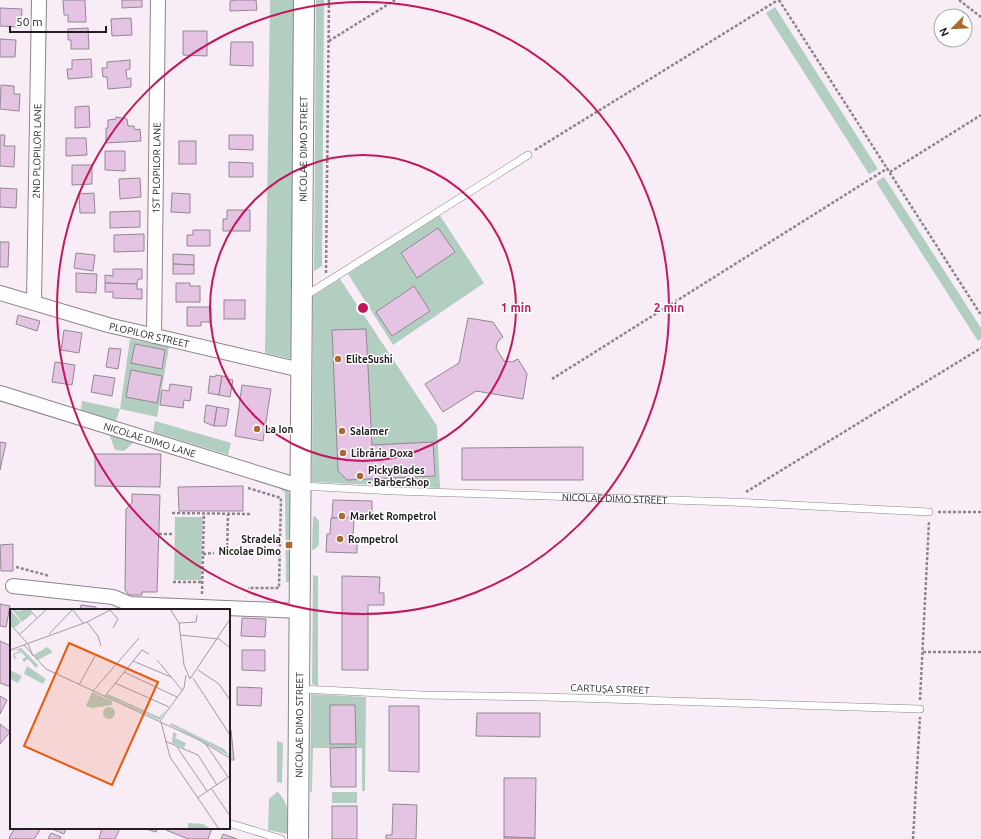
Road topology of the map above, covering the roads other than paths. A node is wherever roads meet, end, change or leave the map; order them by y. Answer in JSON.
{"nodes":[{"id":1,"x":39,"y":0,"type":"edge"},
{"id":2,"x":158,"y":0,"type":"edge"},
{"id":3,"x":304,"y":0,"type":"edge"},
{"id":4,"x":528,"y":155,"type":"road end"},
{"id":5,"x":0,"y":293,"type":"edge"},
{"id":6,"x":301,"y":298,"type":"junction"},
{"id":7,"x":34,"y":302,"type":"junction"},
{"id":8,"x":154,"y":336,"type":"junction"},
{"id":9,"x":301,"y":370,"type":"junction"},
{"id":10,"x":0,"y":393,"type":"edge"},
{"id":11,"x":300,"y":486,"type":"junction"},
{"id":12,"x":929,"y":512,"type":"road end"},
{"id":13,"x":13,"y":586,"type":"dead end"},
{"id":14,"x":300,"y":611,"type":"junction"},
{"id":15,"x":299,"y":689,"type":"junction"},
{"id":16,"x":920,"y":709,"type":"road end"},
{"id":17,"x":230,"y":823,"type":"edge"},
{"id":18,"x":281,"y":839,"type":"edge"},
{"id":19,"x":298,"y":839,"type":"edge"}],
"edges":[{"from":1,"to":7,"type":"street","name":"2ND PLOPILOR LANE"},
{"from":2,"to":8,"type":"street","name":"1ST PLOPILOR LANE"},
{"from":3,"to":6,"type":"street","name":"NICOLAE DIMO STREET"},
{"from":4,"to":6,"type":"lane"},
{"from":5,"to":7,"type":"street","name":"PLOPILOR STREET"},
{"from":6,"to":9,"type":"street","name":"NICOLAE DIMO STREET"},
{"from":7,"to":8,"type":"street","name":"PLOPILOR STREET"},
{"from":8,"to":9,"type":"street","name":"PLOPILOR STREET"},
{"from":9,"to":11,"type":"street","name":"NICOLAE DIMO STREET"},
{"from":10,"to":11,"type":"street","name":"NICOLAE DIMO LANE"},
{"from":11,"to":12,"type":"lane","name":"NICOLAE DIMO STREET"},
{"from":11,"to":14,"type":"street","name":"NICOLAE DIMO STREET"},
{"from":13,"to":14,"type":"street"},
{"from":14,"to":15,"type":"street","name":"NICOLAE DIMO STREET"},
{"from":15,"to":16,"type":"lane","name":"CARTUȘA STREET"},
{"from":15,"to":19,"type":"street","name":"NICOLAE DIMO STREET"},
{"from":17,"to":18,"type":"lane"}]}
